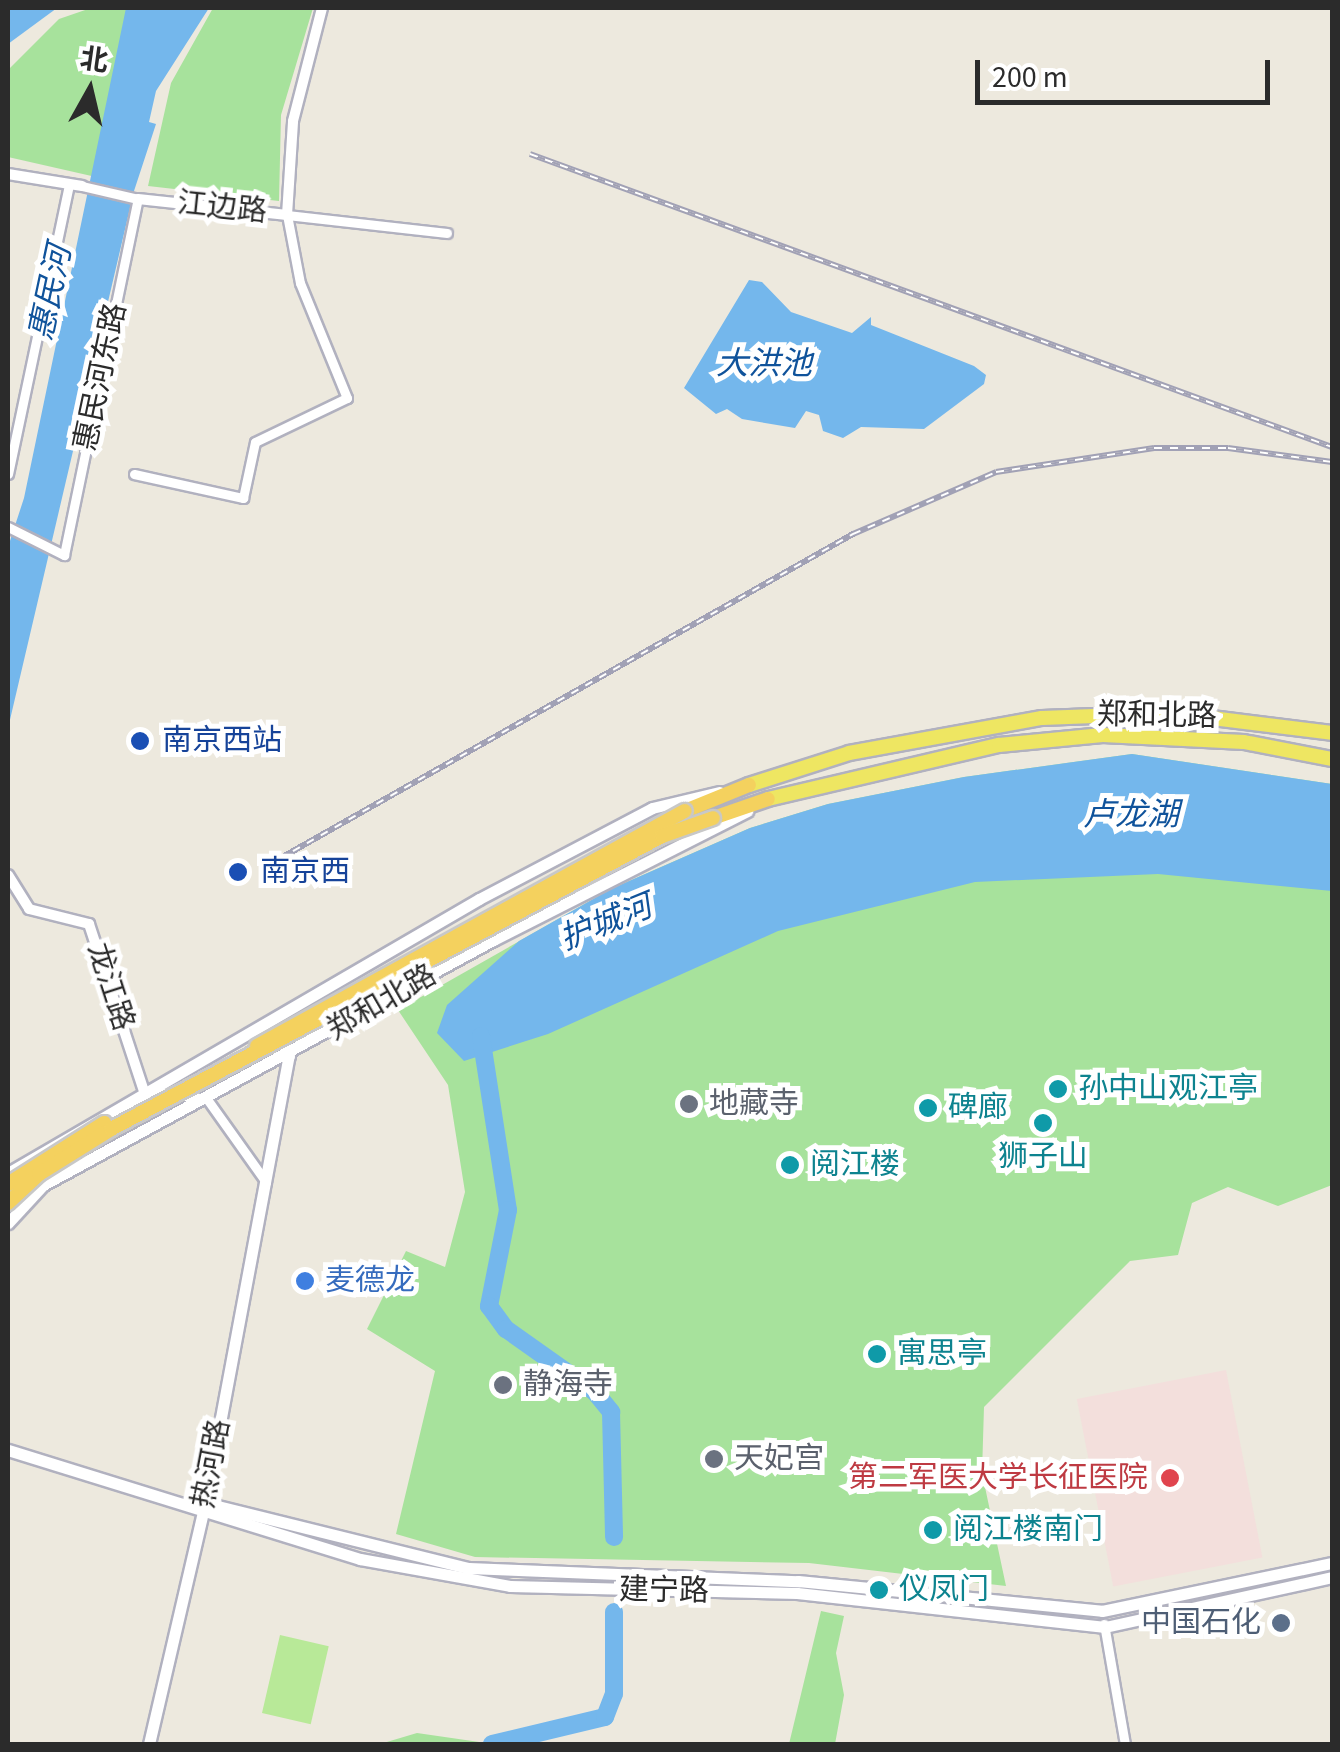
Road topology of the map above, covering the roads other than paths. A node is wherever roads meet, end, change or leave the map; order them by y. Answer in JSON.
{"nodes":[{"id":1,"x":322,"y":8,"type":"edge"},
{"id":2,"x":8,"y":174,"type":"edge"},
{"id":3,"x":68,"y":184,"type":"dead end"},
{"id":4,"x":82,"y":186,"type":"joint"},
{"id":5,"x":138,"y":198,"type":"junction"},
{"id":6,"x":287,"y":214,"type":"junction"},
{"id":7,"x":447,"y":233,"type":"dead end"},
{"id":8,"x":8,"y":474,"type":"edge"},
{"id":9,"x":134,"y":474,"type":"dead end"},
{"id":10,"x":8,"y":527,"type":"edge"},
{"id":11,"x":1332,"y":732,"type":"edge"},
{"id":12,"x":1332,"y":759,"type":"edge"},
{"id":13,"x":749,"y":784,"type":"junction"},
{"id":14,"x":768,"y":799,"type":"junction"},
{"id":15,"x":8,"y":876,"type":"edge"},
{"id":16,"x":272,"y":1022,"type":"junction"},
{"id":17,"x":290,"y":1056,"type":"junction"},
{"id":18,"x":144,"y":1091,"type":"junction"},
{"id":19,"x":207,"y":1098,"type":"junction"},
{"id":20,"x":8,"y":1174,"type":"edge"},
{"id":21,"x":266,"y":1182,"type":"junction"},
{"id":22,"x":8,"y":1184,"type":"edge"},
{"id":23,"x":8,"y":1203,"type":"edge"},
{"id":24,"x":8,"y":1223,"type":"edge"},
{"id":25,"x":8,"y":1450,"type":"edge"},
{"id":26,"x":204,"y":1508,"type":"junction"},
{"id":27,"x":1332,"y":1563,"type":"edge"},
{"id":28,"x":1332,"y":1578,"type":"edge"},
{"id":29,"x":1102,"y":1612,"type":"junction"},
{"id":30,"x":1105,"y":1628,"type":"junction"},
{"id":31,"x":150,"y":1744,"type":"edge"},
{"id":32,"x":1124,"y":1744,"type":"edge"}],
"edges":[{"from":1,"to":6,"type":"street","name":"江边路"},
{"from":2,"to":4,"type":"street","name":"江边路"},
{"from":3,"to":8,"type":"street"},
{"from":4,"to":5,"type":"street","name":"江边路"},
{"from":5,"to":6,"type":"street","name":"江边路"},
{"from":5,"to":10,"type":"street","name":"惠民河东路"},
{"from":6,"to":7,"type":"street"},
{"from":6,"to":9,"type":"street"},
{"from":11,"to":13,"type":"main road","name":"郑和北路"},
{"from":12,"to":14,"type":"main road","name":"郑和北路"},
{"from":13,"to":16,"type":"main road","name":"郑和北路"},
{"from":13,"to":22,"type":"highway","name":"郑和北路","bridge":true},
{"from":14,"to":17,"type":"main road","name":"郑和北路"},
{"from":14,"to":23,"type":"highway","name":"郑和北路","bridge":true},
{"from":15,"to":18,"type":"street","name":"龙江路"},
{"from":16,"to":17,"type":"main road"},
{"from":16,"to":18,"type":"main road","name":"郑和北路"},
{"from":17,"to":19,"type":"main road","name":"郑和北路"},
{"from":17,"to":21,"type":"main road","name":"热河路"},
{"from":18,"to":19,"type":"street"},
{"from":18,"to":20,"type":"main road","name":"郑和北路"},
{"from":19,"to":21,"type":"street"},
{"from":19,"to":24,"type":"main road","name":"郑和北路"},
{"from":21,"to":26,"type":"main road","name":"热河路"},
{"from":25,"to":26,"type":"main road","name":"建宁路"},
{"from":26,"to":29,"type":"main road","name":"建宁路"},
{"from":26,"to":30,"type":"main road","name":"建宁路"},
{"from":26,"to":31,"type":"main road","name":"热河路"},
{"from":27,"to":29,"type":"main road","name":"建宁路"},
{"from":28,"to":30,"type":"main road","name":"建宁路"},
{"from":29,"to":30,"type":"street"},
{"from":30,"to":32,"type":"street"}]}
